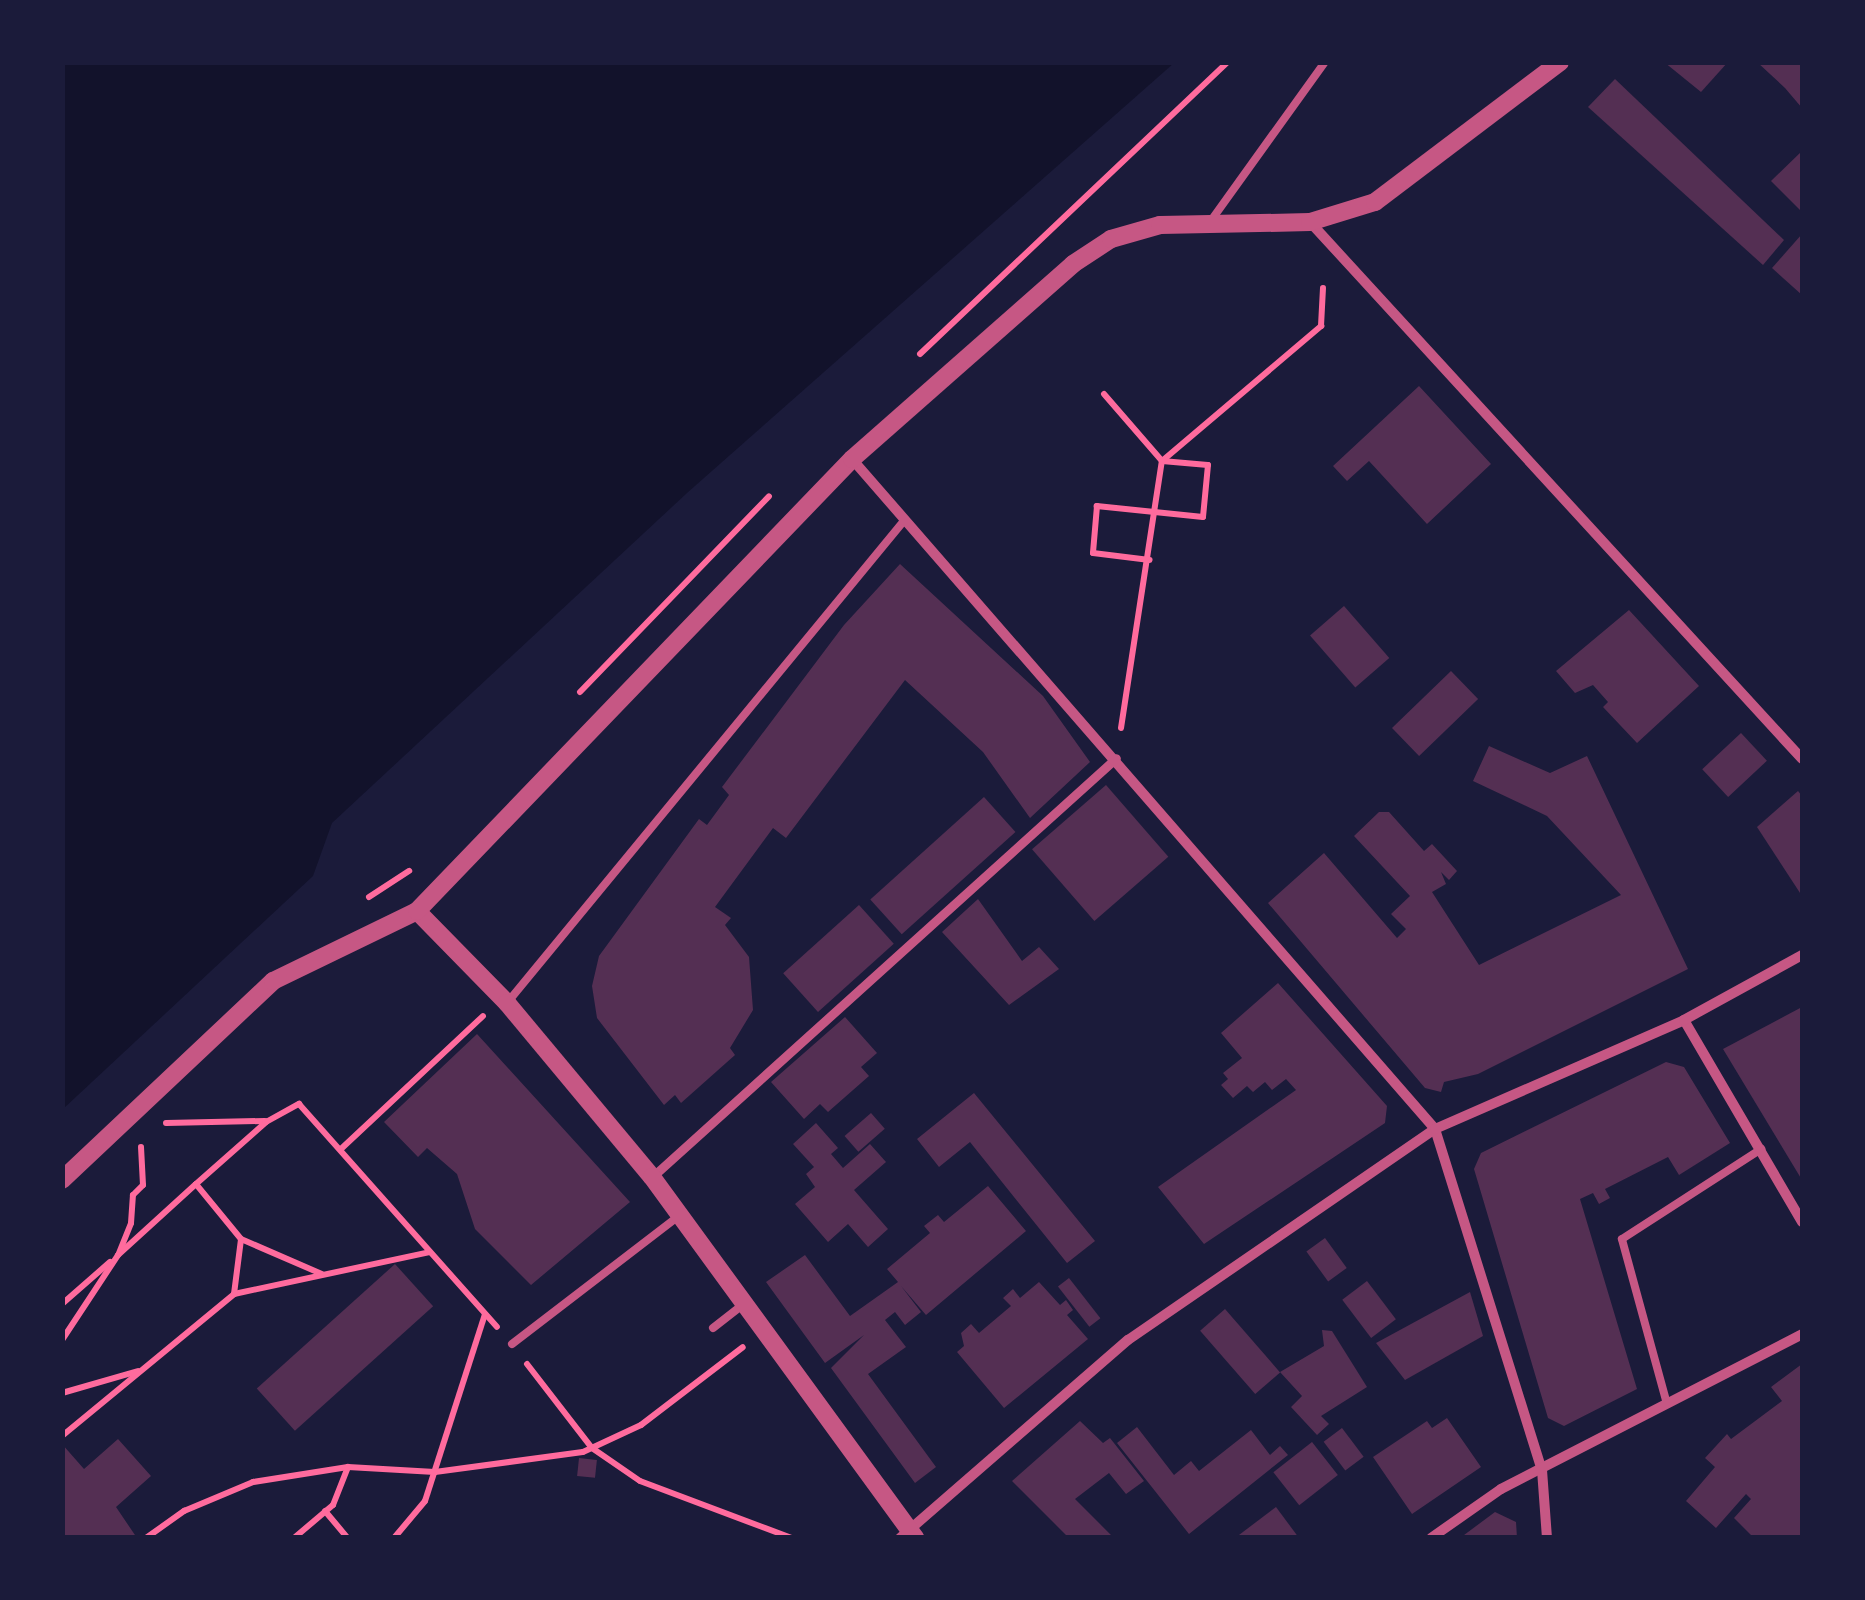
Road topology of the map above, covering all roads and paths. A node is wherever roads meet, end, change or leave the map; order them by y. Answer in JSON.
{"nodes":[{"id":1,"x":1228,"y":62,"type":"edge"},
{"id":2,"x":1325,"y":62,"type":"edge"},
{"id":3,"x":1560,"y":62,"type":"edge"},
{"id":4,"x":1310,"y":222,"type":"junction"},
{"id":5,"x":1207,"y":226,"type":"junction"},
{"id":6,"x":1323,"y":288,"type":"dead end"},
{"id":7,"x":915,"y":358,"type":"dead end"},
{"id":8,"x":1104,"y":394,"type":"dead end"},
{"id":9,"x":852,"y":459,"type":"junction"},
{"id":10,"x":1162,"y":461,"type":"junction"},
{"id":11,"x":772,"y":493,"type":"dead end"},
{"id":12,"x":1156,"y":513,"type":"junction"},
{"id":13,"x":903,"y":522,"type":"junction"},
{"id":14,"x":1150,"y":560,"type":"junction"},
{"id":15,"x":571,"y":702,"type":"dead end"},
{"id":16,"x":1116,"y":758,"type":"junction"},
{"id":17,"x":1802,"y":758,"type":"edge"},
{"id":18,"x":413,"y":867,"type":"dead end"},
{"id":19,"x":362,"y":901,"type":"dead end"},
{"id":20,"x":417,"y":911,"type":"junction"},
{"id":21,"x":1802,"y":955,"type":"edge"},
{"id":22,"x":507,"y":1003,"type":"junction"},
{"id":23,"x":1684,"y":1020,"type":"junction"},
{"id":24,"x":266,"y":1122,"type":"junction"},
{"id":25,"x":166,"y":1123,"type":"dead end"},
{"id":26,"x":1435,"y":1129,"type":"junction"},
{"id":27,"x":141,"y":1146,"type":"dead end"},
{"id":28,"x":342,"y":1148,"type":"junction"},
{"id":29,"x":1762,"y":1148,"type":"junction"},
{"id":30,"x":652,"y":1177,"type":"junction"},
{"id":31,"x":62,"y":1180,"type":"edge"},
{"id":32,"x":196,"y":1184,"type":"junction"},
{"id":33,"x":681,"y":1215,"type":"junction"},
{"id":34,"x":1802,"y":1222,"type":"edge"},
{"id":35,"x":240,"y":1239,"type":"junction"},
{"id":36,"x":430,"y":1252,"type":"junction"},
{"id":37,"x":118,"y":1256,"type":"junction"},
{"id":38,"x":322,"y":1274,"type":"junction"},
{"id":39,"x":234,"y":1294,"type":"junction"},
{"id":40,"x":62,"y":1304,"type":"edge"},
{"id":41,"x":744,"y":1304,"type":"junction"},
{"id":42,"x":485,"y":1314,"type":"junction"},
{"id":43,"x":713,"y":1328,"type":"dead end"},
{"id":44,"x":764,"y":1330,"type":"junction"},
{"id":45,"x":1802,"y":1334,"type":"edge"},
{"id":46,"x":62,"y":1340,"type":"edge"},
{"id":47,"x":512,"y":1344,"type":"junction"},
{"id":48,"x":144,"y":1369,"type":"junction"},
{"id":49,"x":62,"y":1392,"type":"edge"},
{"id":50,"x":1666,"y":1404,"type":"junction"},
{"id":51,"x":62,"y":1436,"type":"edge"},
{"id":52,"x":592,"y":1448,"type":"junction"},
{"id":53,"x":348,"y":1467,"type":"junction"},
{"id":54,"x":1542,"y":1470,"type":"junction"},
{"id":55,"x":435,"y":1472,"type":"junction"},
{"id":56,"x":326,"y":1511,"type":"junction"},
{"id":57,"x":908,"y":1535,"type":"edge"},
{"id":58,"x":146,"y":1538,"type":"edge"},
{"id":59,"x":294,"y":1538,"type":"edge"},
{"id":60,"x":348,"y":1538,"type":"edge"},
{"id":61,"x":394,"y":1538,"type":"edge"},
{"id":62,"x":792,"y":1538,"type":"edge"},
{"id":63,"x":1431,"y":1538,"type":"edge"},
{"id":64,"x":1547,"y":1538,"type":"edge"}],
"edges":[{"from":1,"to":7,"type":"path"},
{"from":2,"to":5,"type":"lane"},
{"from":3,"to":4,"type":"street"},
{"from":4,"to":5,"type":"street"},
{"from":4,"to":17,"type":"street"},
{"from":5,"to":9,"type":"street"},
{"from":6,"to":10,"type":"path"},
{"from":8,"to":10,"type":"path"},
{"from":9,"to":13,"type":"street"},
{"from":9,"to":20,"type":"street"},
{"from":10,"to":12,"type":"path"},
{"from":10,"to":12,"type":"path"},
{"from":11,"to":15,"type":"path"},
{"from":12,"to":14,"type":"path"},
{"from":12,"to":14,"type":"path"},
{"from":13,"to":16,"type":"street"},
{"from":13,"to":22,"type":"lane"},
{"from":14,"to":16,"type":"path"},
{"from":16,"to":26,"type":"street"},
{"from":16,"to":30,"type":"street"},
{"from":18,"to":19,"type":"path"},
{"from":20,"to":22,"type":"street"},
{"from":20,"to":31,"type":"street"},
{"from":21,"to":23,"type":"street"},
{"from":22,"to":28,"type":"path"},
{"from":22,"to":30,"type":"street"},
{"from":23,"to":26,"type":"street"},
{"from":23,"to":29,"type":"street"},
{"from":24,"to":25,"type":"path"},
{"from":24,"to":28,"type":"path"},
{"from":24,"to":32,"type":"path"},
{"from":26,"to":54,"type":"street"},
{"from":26,"to":57,"type":"street"},
{"from":27,"to":37,"type":"path"},
{"from":28,"to":36,"type":"path"},
{"from":29,"to":34,"type":"street"},
{"from":29,"to":50,"type":"lane"},
{"from":30,"to":33,"type":"street"},
{"from":32,"to":35,"type":"path"},
{"from":32,"to":37,"type":"path"},
{"from":33,"to":41,"type":"street"},
{"from":33,"to":47,"type":"lane"},
{"from":35,"to":38,"type":"path"},
{"from":35,"to":39,"type":"path"},
{"from":36,"to":38,"type":"path"},
{"from":36,"to":42,"type":"path"},
{"from":37,"to":40,"type":"path"},
{"from":37,"to":46,"type":"path"},
{"from":38,"to":39,"type":"path"},
{"from":39,"to":48,"type":"path"},
{"from":41,"to":43,"type":"lane"},
{"from":41,"to":44,"type":"street"},
{"from":42,"to":47,"type":"path"},
{"from":42,"to":55,"type":"path"},
{"from":44,"to":52,"type":"path"},
{"from":44,"to":57,"type":"street"},
{"from":45,"to":50,"type":"street"},
{"from":47,"to":52,"type":"path"},
{"from":48,"to":49,"type":"path"},
{"from":48,"to":51,"type":"path"},
{"from":50,"to":54,"type":"street"},
{"from":52,"to":55,"type":"path"},
{"from":52,"to":62,"type":"path"},
{"from":53,"to":55,"type":"path"},
{"from":53,"to":56,"type":"path"},
{"from":53,"to":58,"type":"path"},
{"from":54,"to":63,"type":"street"},
{"from":54,"to":64,"type":"street"},
{"from":55,"to":61,"type":"path"},
{"from":56,"to":59,"type":"path"},
{"from":56,"to":60,"type":"path"}]}
